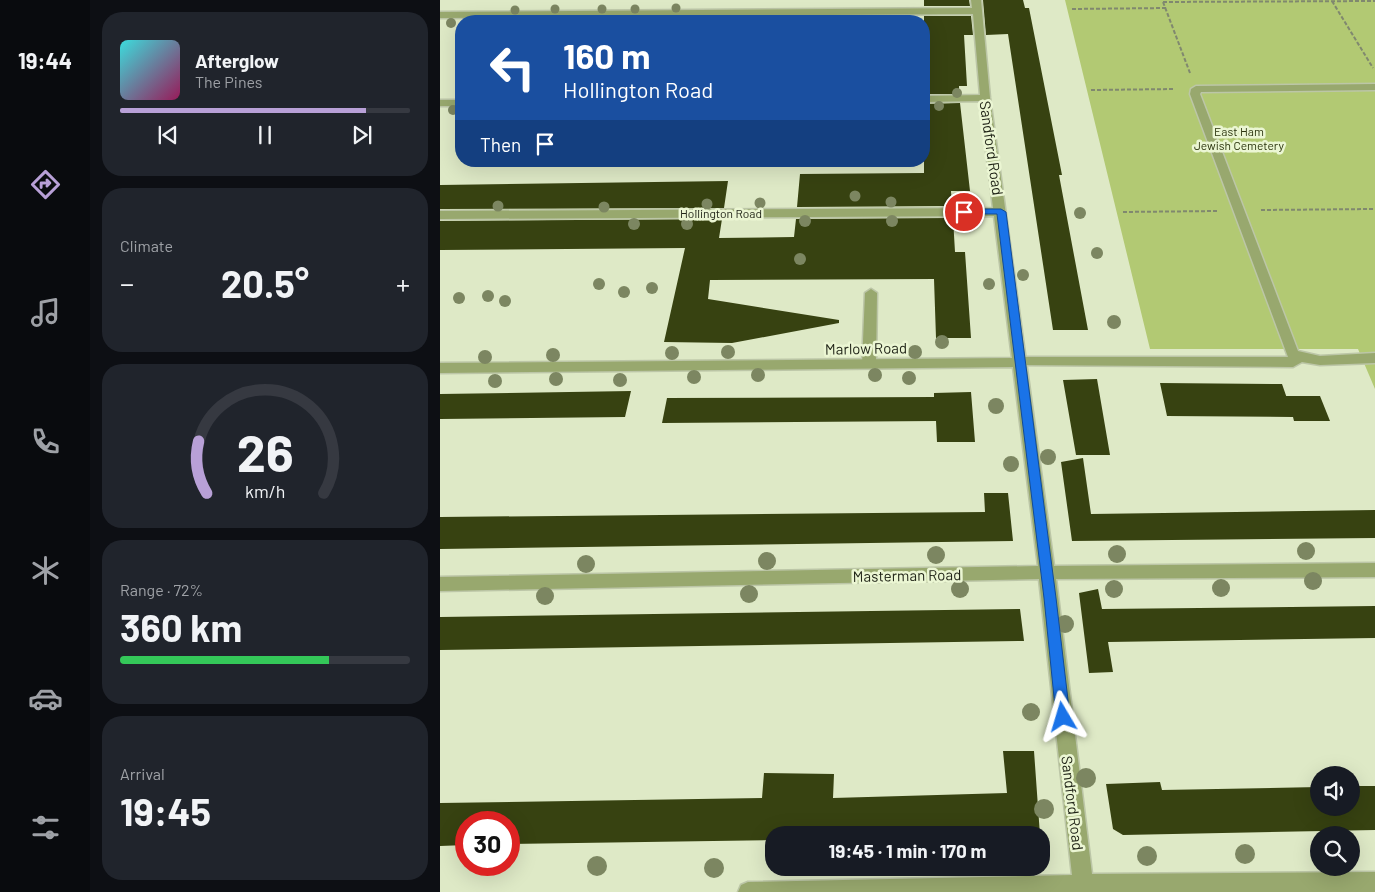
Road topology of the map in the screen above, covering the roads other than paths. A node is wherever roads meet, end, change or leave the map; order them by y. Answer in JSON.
{"nodes":[{"id":1,"x":976,"y":5,"type":"edge"},
{"id":2,"x":440,"y":15,"type":"edge"},
{"id":3,"x":1375,"y":87,"type":"edge"},
{"id":4,"x":985,"y":98,"type":"junction"},
{"id":5,"x":930,"y":99,"type":"edge"},
{"id":6,"x":440,"y":103,"type":"edge"},
{"id":7,"x":455,"y":103,"type":"edge"},
{"id":8,"x":1001,"y":212,"type":"junction"},
{"id":9,"x":440,"y":215,"type":"edge"},
{"id":10,"x":871,"y":293,"type":"dead end"},
{"id":11,"x":1375,"y":358,"type":"edge"},
{"id":12,"x":1296,"y":360,"type":"junction"},
{"id":13,"x":1019,"y":362,"type":"junction"},
{"id":14,"x":869,"y":365,"type":"junction"},
{"id":15,"x":440,"y":368,"type":"edge"},
{"id":16,"x":1375,"y":570,"type":"edge"},
{"id":17,"x":1046,"y":573,"type":"junction"},
{"id":18,"x":440,"y":584,"type":"edge"},
{"id":19,"x":1375,"y":882,"type":"edge"},
{"id":20,"x":1084,"y":888,"type":"edge"},
{"id":21,"x":748,"y":892,"type":"edge"}],
"edges":[{"from":1,"to":2,"type":"street"},
{"from":1,"to":4,"type":"street","name":"Sandford Road"},
{"from":3,"to":12,"type":"street"},
{"from":4,"to":5,"type":"street"},
{"from":4,"to":8,"type":"street","name":"Sandford Road"},
{"from":6,"to":7,"type":"street"},
{"from":8,"to":9,"type":"street","name":"Hollington Road"},
{"from":8,"to":13,"type":"street","name":"Sandford Road"},
{"from":10,"to":14,"type":"street"},
{"from":11,"to":12,"type":"street","name":"Marlow Road"},
{"from":12,"to":13,"type":"street","name":"Marlow Road"},
{"from":13,"to":14,"type":"street","name":"Marlow Road"},
{"from":13,"to":17,"type":"street","name":"Sandford Road"},
{"from":14,"to":15,"type":"street","name":"Marlow Road"},
{"from":16,"to":17,"type":"street","name":"Masterman Road"},
{"from":17,"to":18,"type":"street","name":"Masterman Road"},
{"from":17,"to":20,"type":"street","name":"Sandford Road"},
{"from":19,"to":20,"type":"street"},
{"from":20,"to":21,"type":"street"}]}
